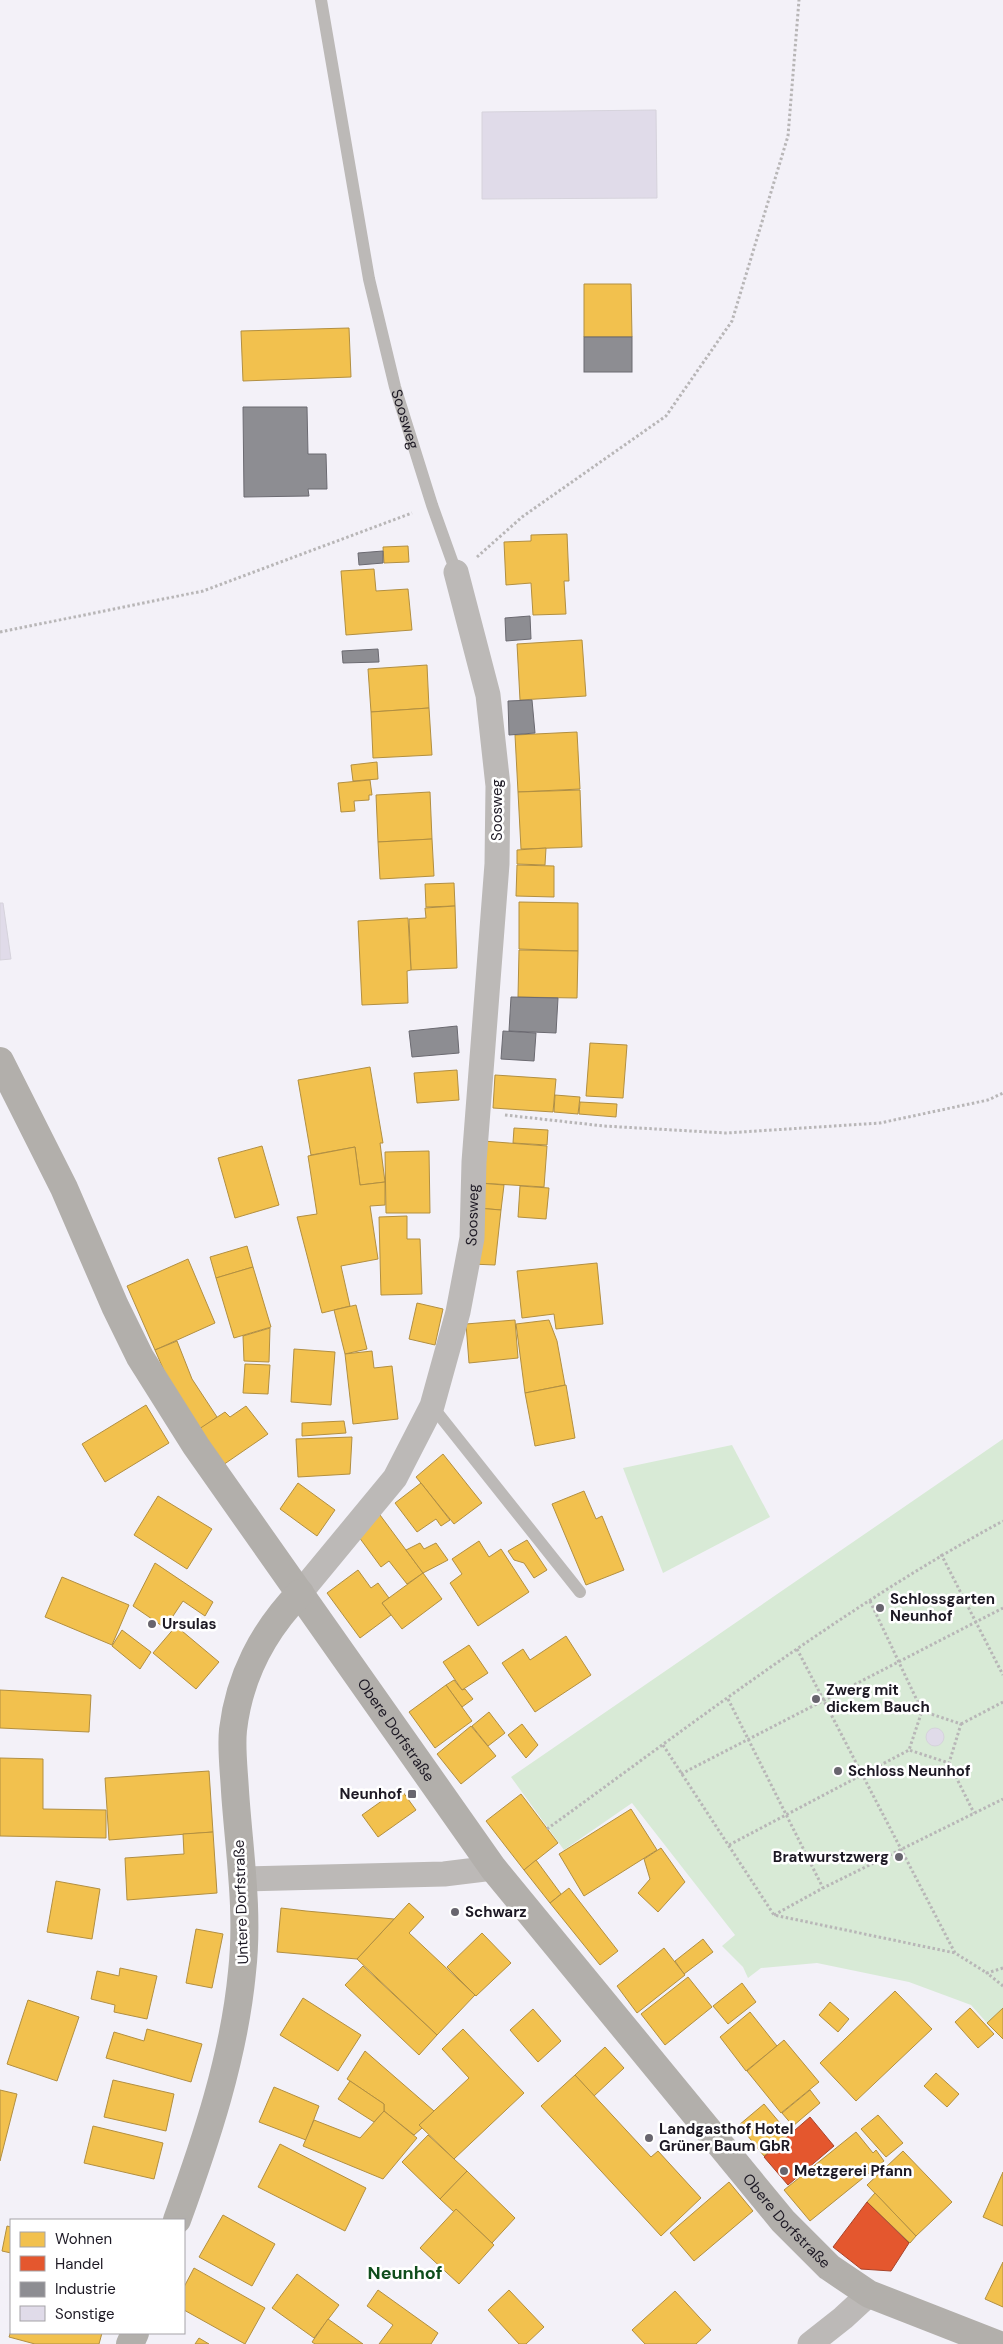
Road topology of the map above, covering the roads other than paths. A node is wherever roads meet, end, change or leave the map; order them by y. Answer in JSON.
{"nodes":[{"id":1,"x":321,"y":0,"type":"edge"},
{"id":2,"x":456,"y":572,"type":"joint"},
{"id":3,"x":0,"y":1061,"type":"edge"},
{"id":4,"x":432,"y":1406,"type":"junction"},
{"id":5,"x":580,"y":1592,"type":"dead end"},
{"id":6,"x":300,"y":1593,"type":"junction"},
{"id":7,"x":493,"y":1868,"type":"junction"},
{"id":8,"x":243,"y":1879,"type":"junction"},
{"id":9,"x":177,"y":2219,"type":"edge"},
{"id":10,"x":869,"y":2294,"type":"junction"},
{"id":11,"x":810,"y":2344,"type":"edge"},
{"id":12,"x":997,"y":2344,"type":"edge"}],
"edges":[{"from":1,"to":2,"type":"lane","name":"Soosweg"},
{"from":2,"to":4,"type":"street","name":"Soosweg"},
{"from":3,"to":6,"type":"street","name":"Obere Dorfstraße"},
{"from":4,"to":5,"type":"lane"},
{"from":4,"to":6,"type":"street","name":"Soosweg"},
{"from":6,"to":7,"type":"street","name":"Obere Dorfstraße"},
{"from":6,"to":8,"type":"street","name":"Untere Dorfstraße"},
{"from":7,"to":8,"type":"street"},
{"from":7,"to":10,"type":"street","name":"Obere Dorfstraße"},
{"from":8,"to":9,"type":"street","name":"Untere Dorfstraße"},
{"from":10,"to":11,"type":"street"},
{"from":10,"to":12,"type":"street","name":"Obere Dorfstraße"}]}
